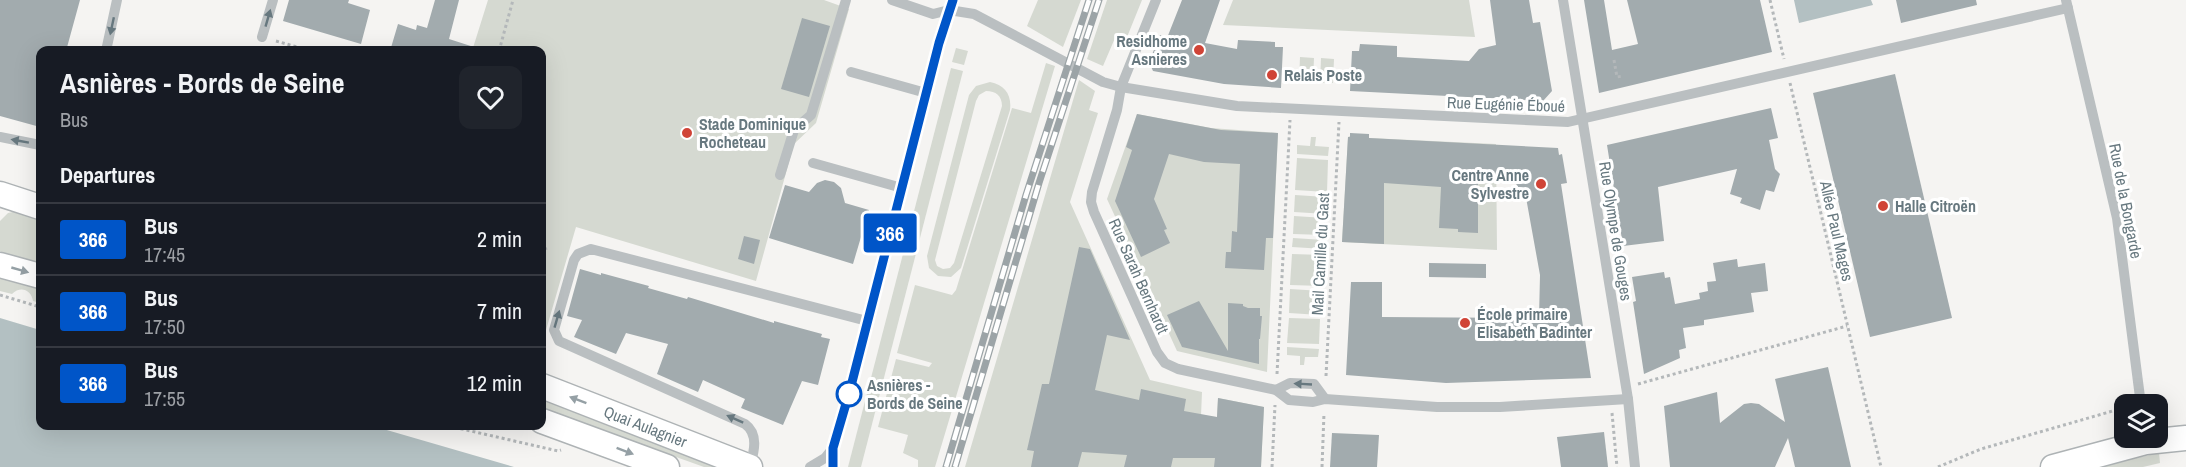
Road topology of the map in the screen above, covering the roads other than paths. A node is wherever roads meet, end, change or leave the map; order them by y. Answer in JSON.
{"nodes":[{"id":1,"x":117,"y":0,"type":"edge"},
{"id":2,"x":273,"y":0,"type":"edge"},
{"id":3,"x":846,"y":0,"type":"edge"},
{"id":4,"x":892,"y":0,"type":"edge"},
{"id":5,"x":1156,"y":0,"type":"edge"},
{"id":6,"x":1563,"y":0,"type":"edge"},
{"id":7,"x":2067,"y":4,"type":"edge"},
{"id":8,"x":951,"y":5,"type":"edge"},
{"id":9,"x":262,"y":37,"type":"road end"},
{"id":10,"x":107,"y":46,"type":"edge"},
{"id":11,"x":851,"y":72,"type":"dead end"},
{"id":12,"x":1121,"y":87,"type":"junction"},
{"id":13,"x":926,"y":93,"type":"junction"},
{"id":14,"x":1583,"y":120,"type":"junction"},
{"id":15,"x":0,"y":137,"type":"edge"},
{"id":16,"x":36,"y":144,"type":"edge"},
{"id":17,"x":813,"y":163,"type":"dead end"},
{"id":18,"x":780,"y":175,"type":"dead end"},
{"id":19,"x":902,"y":188,"type":"junction"},
{"id":20,"x":0,"y":265,"type":"edge"},
{"id":21,"x":36,"y":275,"type":"edge"},
{"id":22,"x":867,"y":321,"type":"junction"},
{"id":23,"x":546,"y":388,"type":"edge"},
{"id":24,"x":1276,"y":390,"type":"junction"},
{"id":25,"x":1627,"y":393,"type":"junction"},
{"id":26,"x":2140,"y":394,"type":"edge"},
{"id":27,"x":1325,"y":399,"type":"junction"},
{"id":28,"x":546,"y":422,"type":"edge"},
{"id":29,"x":833,"y":448,"type":"junction"},
{"id":30,"x":2116,"y":448,"type":"edge"},
{"id":31,"x":667,"y":467,"type":"edge"},
{"id":32,"x":750,"y":467,"type":"edge"},
{"id":33,"x":810,"y":467,"type":"edge"},
{"id":34,"x":833,"y":467,"type":"edge"},
{"id":35,"x":1635,"y":467,"type":"edge"},
{"id":36,"x":2053,"y":467,"type":"edge"}],
"edges":[{"from":1,"to":10,"type":"street","one_way":true},
{"from":9,"to":2,"type":"street","one_way":true},
{"from":3,"to":18,"type":"street"},
{"from":4,"to":8,"type":"street","name":"Rue Eugénie Éboué"},
{"from":5,"to":12,"type":"street","name":"Rue Sarah Bernhardt"},
{"from":6,"to":14,"type":"street","name":"Rue Olympe de Gouges"},
{"from":7,"to":14,"type":"street","name":"Rue Eugénie Éboué"},
{"from":7,"to":26,"type":"street","name":"Rue de la Bongarde"},
{"from":8,"to":12,"type":"street","name":"Rue Eugénie Éboué"},
{"from":8,"to":13,"type":"street"},
{"from":11,"to":13,"type":"street"},
{"from":12,"to":14,"type":"street","name":"Rue Eugénie Éboué"},
{"from":12,"to":24,"type":"street","name":"Rue Sarah Bernhardt"},
{"from":13,"to":19,"type":"street"},
{"from":14,"to":25,"type":"street","name":"Rue Olympe de Gouges"},
{"from":16,"to":15,"type":"street","one_way":true},
{"from":17,"to":19,"type":"street"},
{"from":19,"to":22,"type":"street"},
{"from":20,"to":21,"type":"main road","one_way":true},
{"from":22,"to":29,"type":"street"},
{"from":32,"to":22,"type":"street","one_way":true},
{"from":32,"to":23,"type":"main road","name":"Quai Aulagnier","one_way":true},
{"from":24,"to":27,"type":"street","name":"Rue Sarah Bernhardt"},
{"from":27,"to":24,"type":"street","name":"Rue Sarah Bernhardt","one_way":true},
{"from":25,"to":27,"type":"street","name":"Rue Sarah Bernhardt"},
{"from":25,"to":35,"type":"street","name":"Rue Olympe de Gouges"},
{"from":28,"to":31,"type":"main road","name":"Quai Aulagnier","one_way":true},
{"from":29,"to":33,"type":"street"},
{"from":29,"to":34,"type":"street"},
{"from":30,"to":36,"type":"main road"}]}
